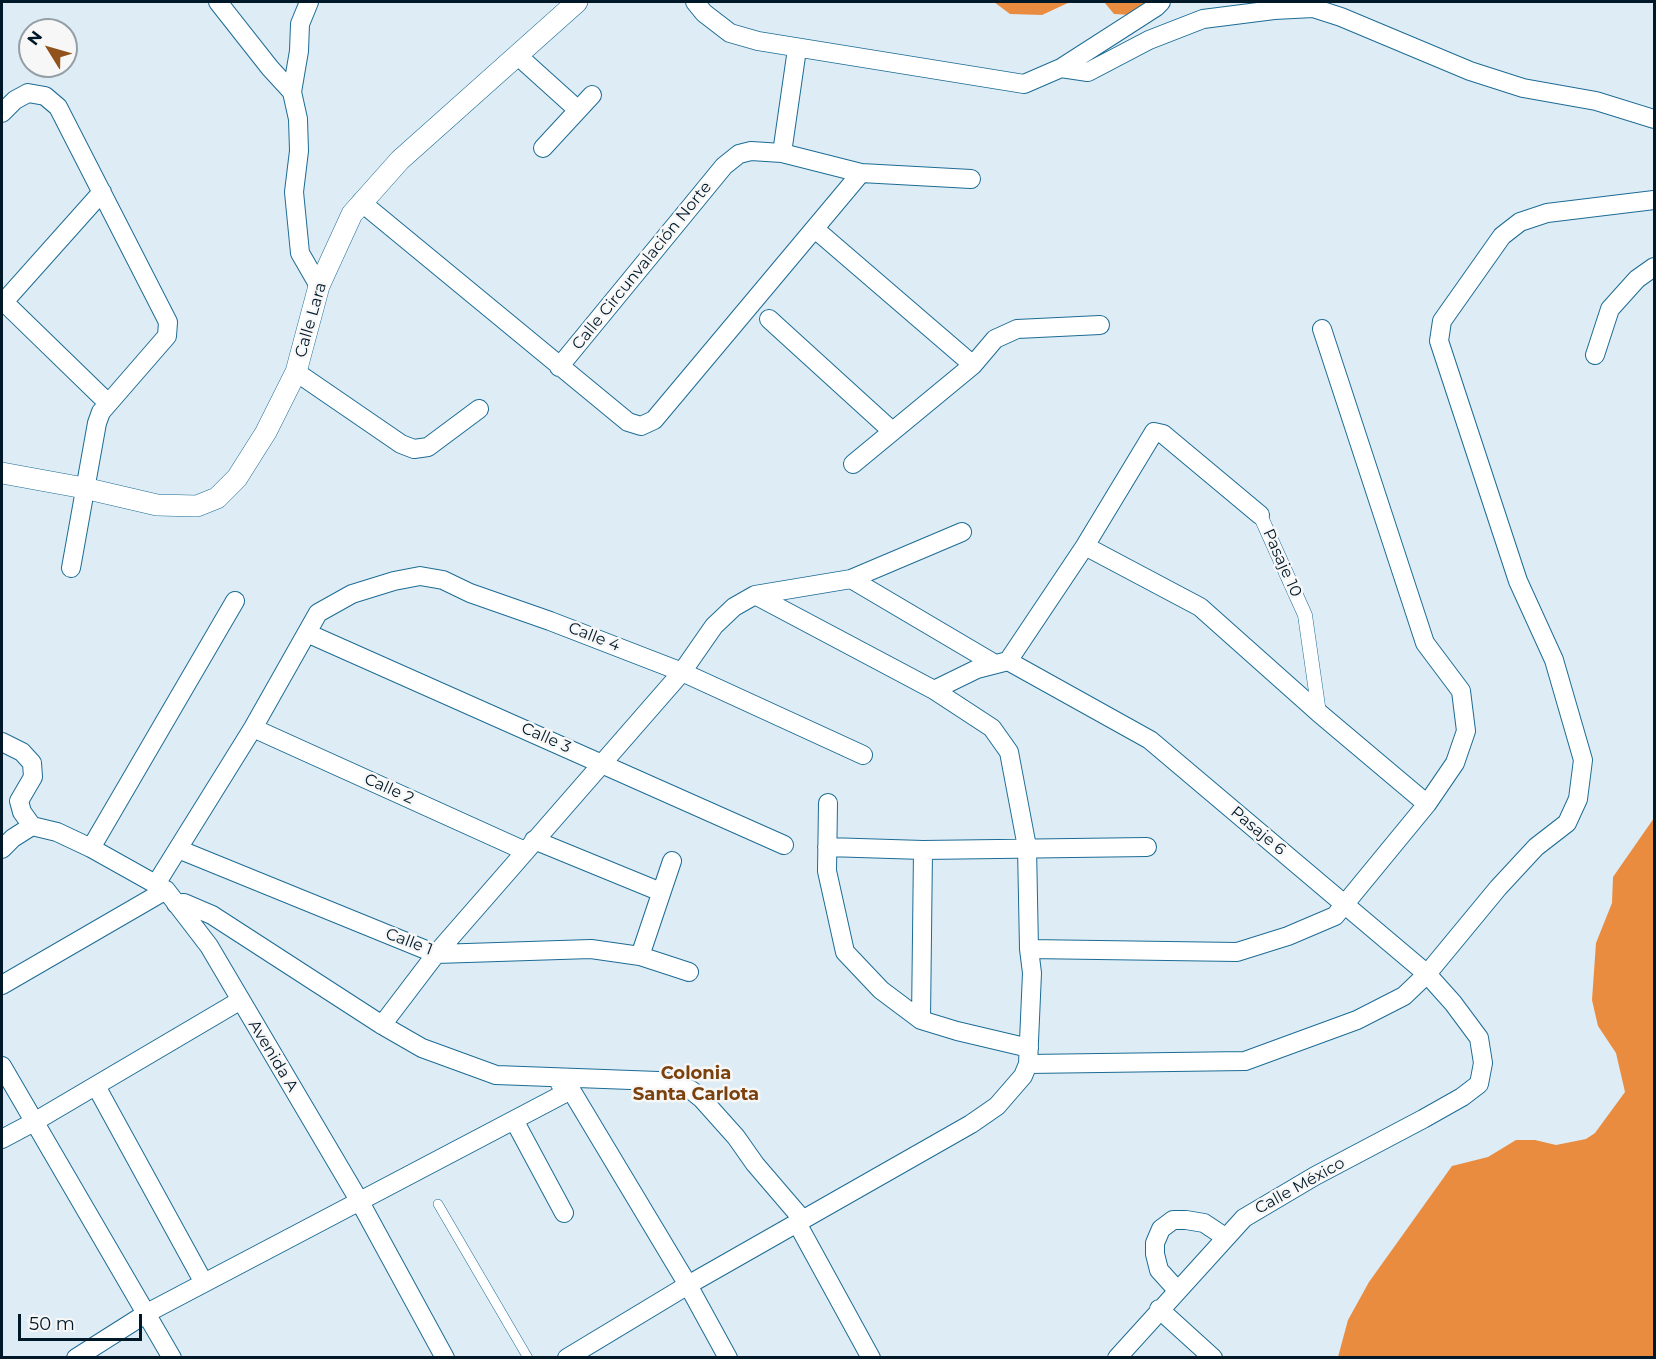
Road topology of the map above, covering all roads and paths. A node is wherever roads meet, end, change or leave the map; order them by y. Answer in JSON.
{"nodes":[{"id":1,"x":218,"y":2,"type":"edge"},
{"id":2,"x":309,"y":2,"type":"edge"},
{"id":3,"x":577,"y":2,"type":"edge"},
{"id":4,"x":695,"y":2,"type":"edge"},
{"id":5,"x":1161,"y":2,"type":"edge"},
{"id":6,"x":797,"y":49,"type":"junction"},
{"id":7,"x":517,"y":55,"type":"junction"},
{"id":8,"x":1061,"y":68,"type":"junction"},
{"id":9,"x":292,"y":92,"type":"junction"},
{"id":10,"x":592,"y":95,"type":"dead end"},
{"id":11,"x":579,"y":110,"type":"junction"},
{"id":12,"x":2,"y":113,"type":"edge"},
{"id":13,"x":1654,"y":119,"type":"edge"},
{"id":14,"x":543,"y":148,"type":"dead end"},
{"id":15,"x":782,"y":153,"type":"junction"},
{"id":16,"x":861,"y":172,"type":"junction"},
{"id":17,"x":971,"y":180,"type":"dead end"},
{"id":18,"x":102,"y":192,"type":"junction"},
{"id":19,"x":1654,"y":200,"type":"edge"},
{"id":20,"x":361,"y":202,"type":"junction"},
{"id":21,"x":815,"y":229,"type":"junction"},
{"id":22,"x":1654,"y":267,"type":"edge"},
{"id":23,"x":319,"y":286,"type":"junction"},
{"id":24,"x":2,"y":302,"type":"edge"},
{"id":25,"x":770,"y":319,"type":"dead end"},
{"id":26,"x":1100,"y":325,"type":"dead end"},
{"id":27,"x":1322,"y":329,"type":"dead end"},
{"id":28,"x":1595,"y":355,"type":"dead end"},
{"id":29,"x":973,"y":365,"type":"junction"},
{"id":30,"x":559,"y":367,"type":"junction"},
{"id":31,"x":296,"y":372,"type":"junction"},
{"id":32,"x":108,"y":403,"type":"junction"},
{"id":33,"x":479,"y":409,"type":"dead end"},
{"id":34,"x":892,"y":431,"type":"junction"},
{"id":35,"x":853,"y":464,"type":"dead end"},
{"id":36,"x":2,"y":473,"type":"edge"},
{"id":37,"x":84,"y":488,"type":"junction"},
{"id":38,"x":1260,"y":515,"type":"joint"},
{"id":39,"x":962,"y":532,"type":"dead end"},
{"id":40,"x":1085,"y":546,"type":"junction"},
{"id":41,"x":71,"y":568,"type":"dead end"},
{"id":42,"x":851,"y":579,"type":"junction"},
{"id":43,"x":755,"y":595,"type":"junction"},
{"id":44,"x":235,"y":601,"type":"dead end"},
{"id":45,"x":307,"y":633,"type":"junction"},
{"id":46,"x":1002,"y":663,"type":"junction"},
{"id":47,"x":682,"y":672,"type":"junction"},
{"id":48,"x":934,"y":690,"type":"junction"},
{"id":49,"x":1319,"y":713,"type":"junction"},
{"id":50,"x":253,"y":728,"type":"junction"},
{"id":51,"x":2,"y":742,"type":"edge"},
{"id":52,"x":863,"y":755,"type":"dead end"},
{"id":53,"x":602,"y":763,"type":"junction"},
{"id":54,"x":828,"y":803,"type":"dead end"},
{"id":55,"x":1427,"y":804,"type":"junction"},
{"id":56,"x":32,"y":826,"type":"junction"},
{"id":57,"x":530,"y":845,"type":"junction"},
{"id":58,"x":784,"y":845,"type":"dead end"},
{"id":59,"x":827,"y":847,"type":"junction"},
{"id":60,"x":1026,"y":847,"type":"junction"},
{"id":61,"x":1147,"y":847,"type":"dead end"},
{"id":62,"x":91,"y":848,"type":"junction"},
{"id":63,"x":2,"y":849,"type":"edge"},
{"id":64,"x":178,"y":849,"type":"junction"},
{"id":65,"x":923,"y":850,"type":"junction"},
{"id":66,"x":672,"y":861,"type":"dead end"},
{"id":67,"x":662,"y":892,"type":"junction"},
{"id":68,"x":166,"y":893,"type":"junction"},
{"id":69,"x":1345,"y":904,"type":"junction"},
{"id":70,"x":1029,"y":949,"type":"junction"},
{"id":71,"x":436,"y":954,"type":"junction"},
{"id":72,"x":640,"y":956,"type":"junction"},
{"id":73,"x":689,"y":972,"type":"dead end"},
{"id":74,"x":1427,"y":974,"type":"junction"},
{"id":75,"x":2,"y":985,"type":"edge"},
{"id":76,"x":241,"y":1000,"type":"junction"},
{"id":77,"x":921,"y":1020,"type":"junction"},
{"id":78,"x":382,"y":1025,"type":"junction"},
{"id":79,"x":1479,"y":1038,"type":"joint"},
{"id":80,"x":1029,"y":1056,"type":"junction"},
{"id":81,"x":2,"y":1066,"type":"edge"},
{"id":82,"x":537,"y":1077,"type":"junction"},
{"id":83,"x":96,"y":1086,"type":"junction"},
{"id":84,"x":571,"y":1090,"type":"junction"},
{"id":85,"x":514,"y":1120,"type":"junction"},
{"id":86,"x":34,"y":1122,"type":"junction"},
{"id":87,"x":2,"y":1139,"type":"edge"},
{"id":88,"x":360,"y":1202,"type":"junction"},
{"id":89,"x":438,"y":1204,"type":"dead end"},
{"id":90,"x":564,"y":1213,"type":"dead end"},
{"id":91,"x":800,"y":1222,"type":"junction"},
{"id":92,"x":1225,"y":1238,"type":"junction"},
{"id":93,"x":204,"y":1283,"type":"junction"},
{"id":94,"x":688,"y":1286,"type":"junction"},
{"id":95,"x":1177,"y":1290,"type":"junction"},
{"id":96,"x":1159,"y":1309,"type":"junction"},
{"id":97,"x":147,"y":1313,"type":"junction"},
{"id":98,"x":76,"y":1358,"type":"edge"},
{"id":99,"x":172,"y":1358,"type":"edge"},
{"id":100,"x":445,"y":1358,"type":"edge"},
{"id":101,"x":528,"y":1358,"type":"edge"},
{"id":102,"x":567,"y":1358,"type":"edge"},
{"id":103,"x":728,"y":1358,"type":"edge"},
{"id":104,"x":871,"y":1358,"type":"edge"},
{"id":105,"x":1117,"y":1358,"type":"edge"},
{"id":106,"x":1213,"y":1358,"type":"edge"}],
"edges":[{"from":1,"to":9,"type":"street"},
{"from":2,"to":9,"type":"street"},
{"from":3,"to":7,"type":"street","name":"Calle Lara"},
{"from":4,"to":6,"type":"street"},
{"from":5,"to":8,"type":"street"},
{"from":6,"to":8,"type":"street"},
{"from":6,"to":15,"type":"street"},
{"from":7,"to":11,"type":"street"},
{"from":7,"to":20,"type":"street","name":"Calle Lara"},
{"from":8,"to":13,"type":"street"},
{"from":9,"to":23,"type":"street"},
{"from":10,"to":11,"type":"street"},
{"from":11,"to":14,"type":"street"},
{"from":12,"to":18,"type":"street"},
{"from":15,"to":16,"type":"street"},
{"from":15,"to":30,"type":"street","name":"Calle Circunvalación Norte"},
{"from":16,"to":17,"type":"street"},
{"from":16,"to":21,"type":"street"},
{"from":18,"to":24,"type":"street"},
{"from":18,"to":32,"type":"street"},
{"from":19,"to":74,"type":"street"},
{"from":20,"to":23,"type":"street","name":"Calle Lara"},
{"from":20,"to":30,"type":"street"},
{"from":21,"to":29,"type":"street"},
{"from":21,"to":30,"type":"street"},
{"from":22,"to":28,"type":"street"},
{"from":23,"to":31,"type":"street","name":"Calle Lara"},
{"from":24,"to":32,"type":"street"},
{"from":25,"to":34,"type":"street"},
{"from":26,"to":29,"type":"street"},
{"from":27,"to":55,"type":"street"},
{"from":29,"to":34,"type":"street"},
{"from":31,"to":33,"type":"street"},
{"from":31,"to":37,"type":"street","name":"Calle Lara"},
{"from":32,"to":37,"type":"street"},
{"from":34,"to":35,"type":"street"},
{"from":36,"to":37,"type":"street","name":"Calle Lara"},
{"from":37,"to":41,"type":"street"},
{"from":38,"to":40,"type":"street","name":"Pasaje 10"},
{"from":38,"to":49,"type":"street","name":"Pasaje 10"},
{"from":39,"to":42,"type":"street"},
{"from":40,"to":46,"type":"street"},
{"from":40,"to":49,"type":"street"},
{"from":42,"to":43,"type":"street"},
{"from":42,"to":46,"type":"street","name":"Pasaje 6"},
{"from":43,"to":47,"type":"street"},
{"from":43,"to":48,"type":"street"},
{"from":44,"to":62,"type":"street"},
{"from":45,"to":47,"type":"street","name":"Calle 4"},
{"from":45,"to":50,"type":"street"},
{"from":45,"to":53,"type":"street","name":"Calle 3"},
{"from":46,"to":48,"type":"street"},
{"from":46,"to":69,"type":"street","name":"Pasaje 6"},
{"from":47,"to":52,"type":"street","name":"Calle 4"},
{"from":47,"to":53,"type":"street"},
{"from":48,"to":60,"type":"street"},
{"from":49,"to":55,"type":"street"},
{"from":50,"to":57,"type":"street","name":"Calle 2"},
{"from":50,"to":64,"type":"street"},
{"from":51,"to":56,"type":"street"},
{"from":53,"to":57,"type":"street"},
{"from":53,"to":58,"type":"street","name":"Calle 3"},
{"from":54,"to":59,"type":"street"},
{"from":55,"to":69,"type":"street"},
{"from":56,"to":62,"type":"street","name":"Avenida A"},
{"from":56,"to":63,"type":"street"},
{"from":57,"to":67,"type":"street","name":"Calle 2"},
{"from":57,"to":71,"type":"street"},
{"from":59,"to":65,"type":"street"},
{"from":59,"to":77,"type":"street"},
{"from":60,"to":61,"type":"street"},
{"from":60,"to":65,"type":"street"},
{"from":60,"to":70,"type":"street"},
{"from":62,"to":68,"type":"street","name":"Avenida A"},
{"from":64,"to":68,"type":"street"},
{"from":64,"to":71,"type":"street","name":"Calle 1"},
{"from":65,"to":77,"type":"street"},
{"from":66,"to":67,"type":"street"},
{"from":67,"to":72,"type":"street"},
{"from":68,"to":75,"type":"street"},
{"from":68,"to":76,"type":"street","name":"Avenida A"},
{"from":68,"to":78,"type":"street"},
{"from":69,"to":70,"type":"street"},
{"from":69,"to":74,"type":"street","name":"Pasaje 6"},
{"from":70,"to":80,"type":"street"},
{"from":71,"to":72,"type":"street","name":"Calle 1"},
{"from":71,"to":78,"type":"street"},
{"from":72,"to":73,"type":"street","name":"Calle 1"},
{"from":74,"to":79,"type":"street","name":"Pasaje 6"},
{"from":74,"to":80,"type":"street"},
{"from":76,"to":83,"type":"street"},
{"from":76,"to":88,"type":"street","name":"Avenida A"},
{"from":77,"to":80,"type":"street"},
{"from":78,"to":82,"type":"street"},
{"from":79,"to":92,"type":"street","name":"Calle México"},
{"from":80,"to":91,"type":"street"},
{"from":81,"to":86,"type":"street"},
{"from":82,"to":84,"type":"street"},
{"from":82,"to":91,"type":"street"},
{"from":83,"to":86,"type":"street"},
{"from":83,"to":93,"type":"street"},
{"from":84,"to":85,"type":"street"},
{"from":84,"to":94,"type":"street"},
{"from":85,"to":88,"type":"street"},
{"from":85,"to":90,"type":"street"},
{"from":86,"to":87,"type":"street"},
{"from":86,"to":97,"type":"street"},
{"from":88,"to":93,"type":"street"},
{"from":88,"to":100,"type":"street","name":"Avenida A"},
{"from":89,"to":101,"type":"lane"},
{"from":91,"to":94,"type":"street"},
{"from":91,"to":104,"type":"street"},
{"from":92,"to":95,"type":"street","name":"Calle México"},
{"from":92,"to":95,"type":"street"},
{"from":93,"to":97,"type":"street"},
{"from":94,"to":102,"type":"street"},
{"from":94,"to":103,"type":"street"},
{"from":95,"to":96,"type":"street","name":"Calle México"},
{"from":96,"to":105,"type":"street","name":"Calle México"},
{"from":96,"to":106,"type":"street"},
{"from":97,"to":98,"type":"street"},
{"from":97,"to":99,"type":"street"}]}
